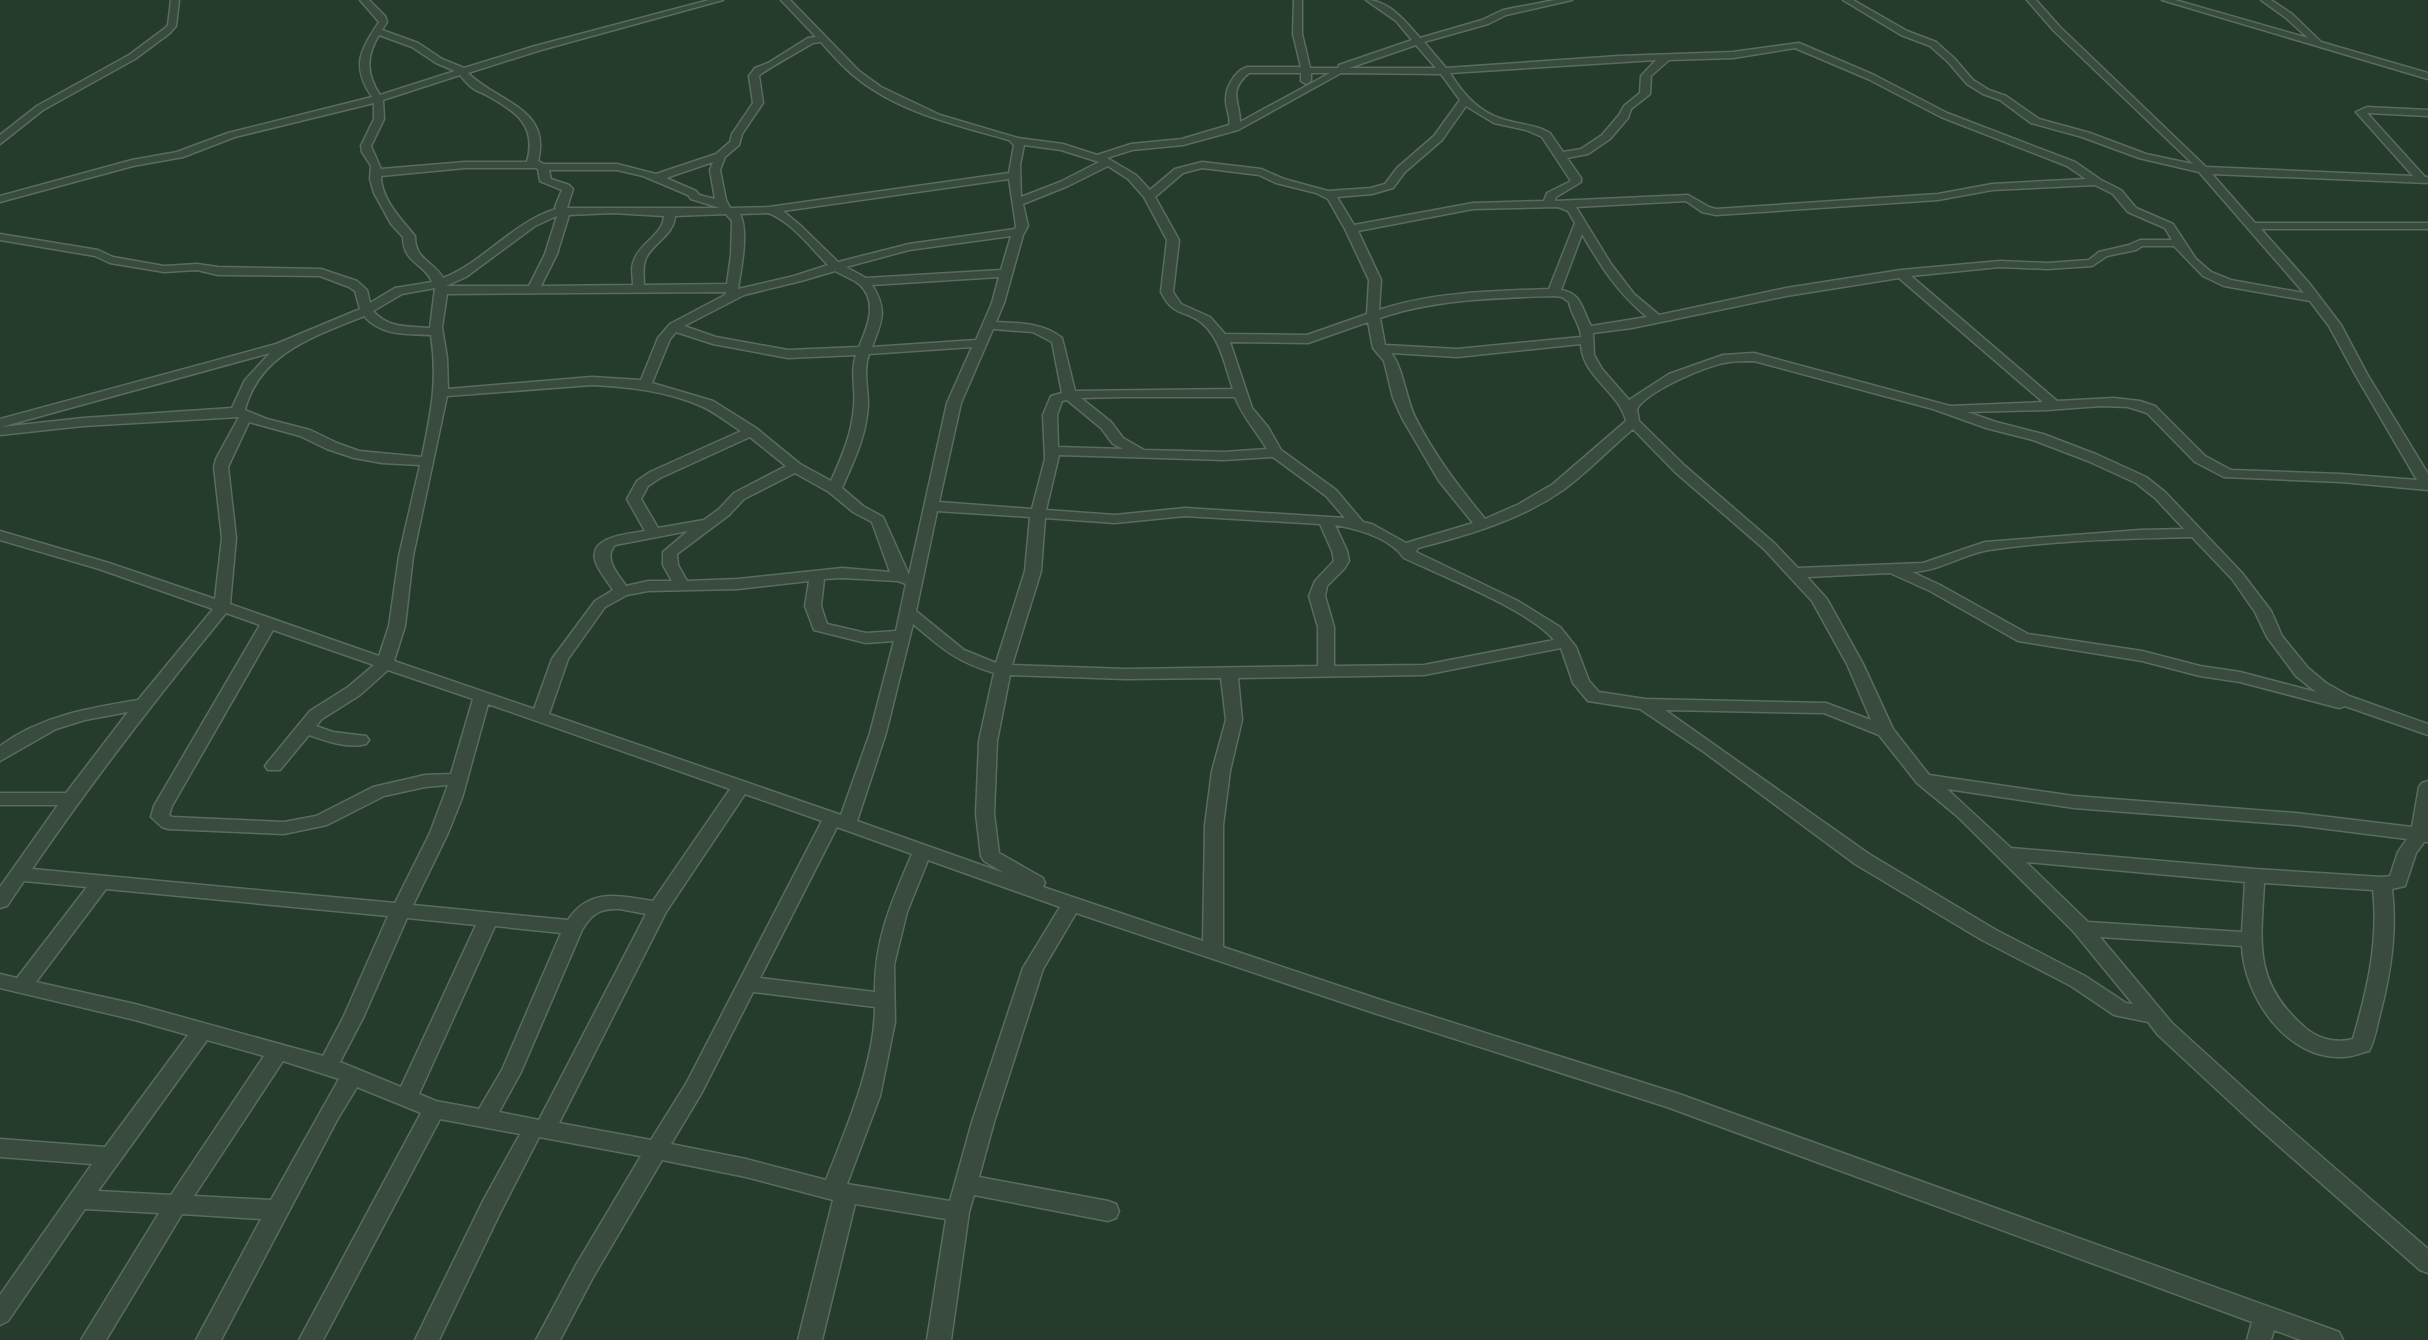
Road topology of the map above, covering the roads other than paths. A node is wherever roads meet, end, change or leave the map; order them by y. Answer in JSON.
{"nodes":[{"id":1,"x":176,"y":0,"type":"edge"},
{"id":2,"x":364,"y":0,"type":"edge"},
{"id":3,"x":719,"y":0,"type":"edge"},
{"id":4,"x":785,"y":0,"type":"edge"},
{"id":5,"x":1298,"y":0,"type":"edge"},
{"id":6,"x":1370,"y":0,"type":"edge"},
{"id":7,"x":1568,"y":0,"type":"edge"},
{"id":8,"x":1847,"y":0,"type":"edge"},
{"id":9,"x":2031,"y":0,"type":"edge"},
{"id":10,"x":2166,"y":0,"type":"edge"},
{"id":11,"x":2265,"y":0,"type":"edge"},
{"id":12,"x":377,"y":31,"type":"junction"},
{"id":13,"x":822,"y":38,"type":"junction"},
{"id":14,"x":1418,"y":42,"type":"junction"},
{"id":15,"x":2318,"y":44,"type":"junction"},
{"id":16,"x":1666,"y":58,"type":"junction"},
{"id":17,"x":1306,"y":71,"type":"junction"},
{"id":18,"x":1340,"y":71,"type":"junction"},
{"id":19,"x":1442,"y":71,"type":"junction"},
{"id":20,"x":463,"y":72,"type":"junction"},
{"id":21,"x":2428,"y":76,"type":"edge"},
{"id":22,"x":1305,"y":90,"type":"junction"},
{"id":23,"x":377,"y":98,"type":"junction"},
{"id":24,"x":1466,"y":99,"type":"junction"},
{"id":25,"x":2428,"y":114,"type":"edge"},
{"id":26,"x":1234,"y":128,"type":"junction"},
{"id":27,"x":0,"y":141,"type":"edge"},
{"id":28,"x":1018,"y":141,"type":"junction"},
{"id":29,"x":720,"y":156,"type":"junction"},
{"id":30,"x":1561,"y":156,"type":"junction"},
{"id":31,"x":1102,"y":160,"type":"junction"},
{"id":32,"x":539,"y":166,"type":"junction"},
{"id":33,"x":2204,"y":170,"type":"junction"},
{"id":34,"x":376,"y":173,"type":"junction"},
{"id":35,"x":1014,"y":175,"type":"junction"},
{"id":36,"x":657,"y":177,"type":"junction"},
{"id":37,"x":2425,"y":180,"type":"edge"},
{"id":38,"x":2097,"y":182,"type":"junction"},
{"id":39,"x":1326,"y":194,"type":"junction"},
{"id":40,"x":1149,"y":196,"type":"junction"},
{"id":41,"x":0,"y":199,"type":"edge"},
{"id":42,"x":1017,"y":202,"type":"junction"},
{"id":43,"x":1549,"y":204,"type":"junction"},
{"id":44,"x":1565,"y":205,"type":"junction"},
{"id":45,"x":724,"y":207,"type":"junction"},
{"id":46,"x":769,"y":210,"type":"junction"},
{"id":47,"x":564,"y":212,"type":"junction"},
{"id":48,"x":670,"y":213,"type":"junction"},
{"id":49,"x":1581,"y":223,"type":"junction"},
{"id":50,"x":2253,"y":226,"type":"junction"},
{"id":51,"x":2428,"y":226,"type":"edge"},
{"id":52,"x":1352,"y":229,"type":"junction"},
{"id":53,"x":1020,"y":232,"type":"junction"},
{"id":54,"x":0,"y":237,"type":"edge"},
{"id":55,"x":2181,"y":246,"type":"junction"},
{"id":56,"x":869,"y":256,"type":"junction"},
{"id":57,"x":835,"y":266,"type":"junction"},
{"id":58,"x":1006,"y":273,"type":"junction"},
{"id":59,"x":1901,"y":274,"type":"junction"},
{"id":60,"x":867,"y":282,"type":"junction"},
{"id":61,"x":440,"y":287,"type":"junction"},
{"id":62,"x":638,"y":288,"type":"junction"},
{"id":63,"x":533,"y":289,"type":"junction"},
{"id":64,"x":731,"y":292,"type":"junction"},
{"id":65,"x":1554,"y":292,"type":"junction"},
{"id":66,"x":2314,"y":298,"type":"junction"},
{"id":67,"x":366,"y":310,"type":"junction"},
{"id":68,"x":1373,"y":315,"type":"junction"},
{"id":69,"x":1657,"y":319,"type":"junction"},
{"id":70,"x":989,"y":325,"type":"junction"},
{"id":71,"x":674,"y":327,"type":"junction"},
{"id":72,"x":437,"y":332,"type":"junction"},
{"id":73,"x":1587,"y":335,"type":"junction"},
{"id":74,"x":1222,"y":338,"type":"junction"},
{"id":75,"x":297,"y":340,"type":"junction"},
{"id":76,"x":981,"y":343,"type":"junction"},
{"id":77,"x":1378,"y":348,"type":"junction"},
{"id":78,"x":864,"y":350,"type":"junction"},
{"id":79,"x":645,"y":385,"type":"junction"},
{"id":80,"x":441,"y":393,"type":"junction"},
{"id":81,"x":1241,"y":393,"type":"junction"},
{"id":82,"x":1069,"y":395,"type":"junction"},
{"id":83,"x":2050,"y":405,"type":"junction"},
{"id":84,"x":1945,"y":408,"type":"junction"},
{"id":85,"x":242,"y":414,"type":"junction"},
{"id":86,"x":1631,"y":415,"type":"junction"},
{"id":87,"x":0,"y":423,"type":"edge"},
{"id":88,"x":0,"y":431,"type":"edge"},
{"id":89,"x":751,"y":431,"type":"junction"},
{"id":90,"x":1052,"y":451,"type":"junction"},
{"id":91,"x":1142,"y":452,"type":"junction"},
{"id":92,"x":1276,"y":453,"type":"junction"},
{"id":93,"x":428,"y":461,"type":"junction"},
{"id":94,"x":796,"y":467,"type":"junction"},
{"id":95,"x":2428,"y":485,"type":"edge"},
{"id":96,"x":834,"y":488,"type":"junction"},
{"id":97,"x":932,"y":506,"type":"junction"},
{"id":98,"x":1038,"y":513,"type":"junction"},
{"id":99,"x":1325,"y":520,"type":"junction"},
{"id":100,"x":709,"y":523,"type":"junction"},
{"id":101,"x":1358,"y":525,"type":"junction"},
{"id":102,"x":1483,"y":525,"type":"junction"},
{"id":103,"x":653,"y":532,"type":"junction"},
{"id":104,"x":2195,"y":533,"type":"junction"},
{"id":105,"x":0,"y":535,"type":"edge"},
{"id":106,"x":1407,"y":549,"type":"junction"},
{"id":107,"x":1891,"y":568,"type":"junction"},
{"id":108,"x":1795,"y":573,"type":"junction"},
{"id":109,"x":817,"y":575,"type":"junction"},
{"id":110,"x":908,"y":580,"type":"junction"},
{"id":111,"x":682,"y":584,"type":"junction"},
{"id":112,"x":622,"y":592,"type":"junction"},
{"id":113,"x":222,"y":608,"type":"junction"},
{"id":114,"x":908,"y":612,"type":"junction"},
{"id":115,"x":269,"y":624,"type":"junction"},
{"id":116,"x":903,"y":635,"type":"junction"},
{"id":117,"x":1564,"y":642,"type":"junction"},
{"id":118,"x":385,"y":663,"type":"junction"},
{"id":119,"x":1002,"y":670,"type":"junction"},
{"id":120,"x":1326,"y":671,"type":"junction"},
{"id":121,"x":1229,"y":672,"type":"junction"},
{"id":122,"x":482,"y":697,"type":"junction"},
{"id":123,"x":143,"y":704,"type":"junction"},
{"id":124,"x":1645,"y":704,"type":"junction"},
{"id":125,"x":2365,"y":708,"type":"junction"},
{"id":126,"x":540,"y":717,"type":"junction"},
{"id":127,"x":304,"y":727,"type":"junction"},
{"id":128,"x":2428,"y":730,"type":"edge"},
{"id":129,"x":1886,"y":731,"type":"junction"},
{"id":130,"x":360,"y":740,"type":"dead end"},
{"id":131,"x":4,"y":748,"type":"edge"},
{"id":132,"x":274,"y":766,"type":"dead end"},
{"id":133,"x":458,"y":779,"type":"junction"},
{"id":134,"x":1923,"y":779,"type":"junction"},
{"id":135,"x":741,"y":786,"type":"junction"},
{"id":136,"x":2428,"y":787,"type":"edge"},
{"id":137,"x":0,"y":799,"type":"edge"},
{"id":138,"x":71,"y":799,"type":"junction"},
{"id":139,"x":840,"y":821,"type":"junction"},
{"id":140,"x":2424,"y":835,"type":"edge"},
{"id":141,"x":923,"y":850,"type":"junction"},
{"id":142,"x":2007,"y":854,"type":"junction"},
{"id":143,"x":20,"y":874,"type":"junction"},
{"id":144,"x":2255,"y":876,"type":"junction"},
{"id":145,"x":102,"y":882,"type":"junction"},
{"id":146,"x":2382,"y":884,"type":"junction"},
{"id":147,"x":0,"y":901,"type":"edge"},
{"id":148,"x":1072,"y":904,"type":"junction"},
{"id":149,"x":658,"y":909,"type":"junction"},
{"id":150,"x":400,"y":912,"type":"junction"},
{"id":151,"x":489,"y":918,"type":"junction"},
{"id":152,"x":574,"y":927,"type":"junction"},
{"id":153,"x":2083,"y":929,"type":"junction"},
{"id":154,"x":2252,"y":940,"type":"junction"},
{"id":155,"x":1213,"y":951,"type":"junction"},
{"id":156,"x":0,"y":981,"type":"edge"},
{"id":157,"x":748,"y":984,"type":"junction"},
{"id":158,"x":22,"y":986,"type":"junction"},
{"id":159,"x":884,"y":1001,"type":"junction"},
{"id":160,"x":2155,"y":1016,"type":"junction"},
{"id":161,"x":203,"y":1030,"type":"junction"},
{"id":162,"x":277,"y":1053,"type":"junction"},
{"id":163,"x":328,"y":1066,"type":"junction"},
{"id":164,"x":352,"y":1076,"type":"junction"},
{"id":165,"x":406,"y":1099,"type":"junction"},
{"id":166,"x":434,"y":1109,"type":"junction"},
{"id":167,"x":484,"y":1119,"type":"junction"},
{"id":168,"x":539,"y":1128,"type":"junction"},
{"id":169,"x":0,"y":1148,"type":"edge"},
{"id":170,"x":656,"y":1150,"type":"junction"},
{"id":171,"x":110,"y":1156,"type":"junction"},
{"id":172,"x":966,"y":1184,"type":"junction"},
{"id":173,"x":840,"y":1193,"type":"junction"},
{"id":174,"x":79,"y":1199,"type":"junction"},
{"id":175,"x":176,"y":1205,"type":"junction"},
{"id":176,"x":279,"y":1210,"type":"junction"},
{"id":177,"x":1108,"y":1211,"type":"dead end"},
{"id":178,"x":958,"y":1212,"type":"junction"},
{"id":179,"x":2428,"y":1263,"type":"edge"},
{"id":180,"x":0,"y":1314,"type":"edge"},
{"id":181,"x":2266,"y":1317,"type":"junction"},
{"id":182,"x":93,"y":1340,"type":"edge"},
{"id":183,"x":208,"y":1340,"type":"edge"},
{"id":184,"x":311,"y":1340,"type":"edge"},
{"id":185,"x":427,"y":1340,"type":"edge"},
{"id":186,"x":548,"y":1340,"type":"edge"},
{"id":187,"x":810,"y":1340,"type":"edge"},
{"id":188,"x":939,"y":1340,"type":"edge"},
{"id":189,"x":2259,"y":1340,"type":"edge"},
{"id":190,"x":2330,"y":1340,"type":"edge"}],
"edges":[{"from":1,"to":27,"type":"street"},
{"from":2,"to":12,"type":"street"},
{"from":3,"to":20,"type":"street"},
{"from":4,"to":13,"type":"street"},
{"from":5,"to":17,"type":"street"},
{"from":6,"to":14,"type":"street"},
{"from":7,"to":14,"type":"street"},
{"from":8,"to":33,"type":"street"},
{"from":9,"to":33,"type":"street"},
{"from":10,"to":15,"type":"street"},
{"from":11,"to":15,"type":"street"},
{"from":12,"to":20,"type":"street"},
{"from":12,"to":23,"type":"street"},
{"from":13,"to":28,"type":"street"},
{"from":13,"to":29,"type":"street"},
{"from":14,"to":18,"type":"street"},
{"from":14,"to":19,"type":"street"},
{"from":15,"to":21,"type":"street"},
{"from":16,"to":19,"type":"street"},
{"from":16,"to":30,"type":"street"},
{"from":16,"to":38,"type":"street"},
{"from":17,"to":18,"type":"street"},
{"from":17,"to":22,"type":"street"},
{"from":17,"to":26,"type":"street"},
{"from":18,"to":19,"type":"street"},
{"from":18,"to":22,"type":"street"},
{"from":19,"to":24,"type":"street"},
{"from":20,"to":23,"type":"street"},
{"from":20,"to":32,"type":"street"},
{"from":22,"to":26,"type":"street"},
{"from":23,"to":34,"type":"street"},
{"from":23,"to":41,"type":"street"},
{"from":24,"to":30,"type":"street"},
{"from":24,"to":39,"type":"street"},
{"from":25,"to":37,"type":"street"},
{"from":26,"to":31,"type":"street"},
{"from":28,"to":31,"type":"street"},
{"from":28,"to":35,"type":"street"},
{"from":29,"to":36,"type":"street"},
{"from":29,"to":45,"type":"street"},
{"from":30,"to":43,"type":"street"},
{"from":31,"to":40,"type":"street"},
{"from":31,"to":42,"type":"street"},
{"from":32,"to":34,"type":"street"},
{"from":32,"to":36,"type":"street"},
{"from":32,"to":47,"type":"street"},
{"from":33,"to":37,"type":"street"},
{"from":33,"to":50,"type":"street"},
{"from":34,"to":61,"type":"street"},
{"from":35,"to":42,"type":"street"},
{"from":35,"to":46,"type":"street"},
{"from":36,"to":45,"type":"street"},
{"from":38,"to":44,"type":"street"},
{"from":38,"to":55,"type":"street"},
{"from":39,"to":40,"type":"street"},
{"from":39,"to":52,"type":"street"},
{"from":40,"to":74,"type":"street"},
{"from":42,"to":53,"type":"street"},
{"from":43,"to":44,"type":"street"},
{"from":43,"to":52,"type":"street"},
{"from":44,"to":49,"type":"street"},
{"from":45,"to":46,"type":"street"},
{"from":45,"to":48,"type":"street"},
{"from":45,"to":64,"type":"street"},
{"from":46,"to":57,"type":"street"},
{"from":47,"to":48,"type":"street"},
{"from":47,"to":61,"type":"street"},
{"from":47,"to":63,"type":"street"},
{"from":48,"to":62,"type":"street"},
{"from":49,"to":65,"type":"street"},
{"from":49,"to":69,"type":"street"},
{"from":50,"to":51,"type":"street"},
{"from":50,"to":66,"type":"street"},
{"from":52,"to":68,"type":"street"},
{"from":53,"to":56,"type":"street"},
{"from":53,"to":58,"type":"street"},
{"from":54,"to":67,"type":"street"},
{"from":55,"to":59,"type":"street"},
{"from":55,"to":66,"type":"street"},
{"from":56,"to":57,"type":"street"},
{"from":56,"to":60,"type":"street"},
{"from":57,"to":60,"type":"street"},
{"from":57,"to":64,"type":"street"},
{"from":58,"to":60,"type":"street"},
{"from":58,"to":70,"type":"street"},
{"from":59,"to":69,"type":"street"},
{"from":59,"to":83,"type":"street"},
{"from":60,"to":78,"type":"street"},
{"from":61,"to":63,"type":"street"},
{"from":61,"to":67,"type":"street"},
{"from":61,"to":72,"type":"street"},
{"from":62,"to":63,"type":"street"},
{"from":62,"to":64,"type":"street"},
{"from":64,"to":71,"type":"street"},
{"from":65,"to":68,"type":"street"},
{"from":65,"to":73,"type":"street"},
{"from":66,"to":95,"type":"street"},
{"from":67,"to":72,"type":"street"},
{"from":67,"to":75,"type":"street"},
{"from":68,"to":74,"type":"street"},
{"from":68,"to":77,"type":"street"},
{"from":69,"to":73,"type":"street"},
{"from":70,"to":76,"type":"street"},
{"from":70,"to":82,"type":"street"},
{"from":71,"to":78,"type":"street"},
{"from":71,"to":79,"type":"street"},
{"from":72,"to":80,"type":"street"},
{"from":73,"to":77,"type":"street"},
{"from":73,"to":86,"type":"street"},
{"from":74,"to":81,"type":"street"},
{"from":75,"to":85,"type":"street"},
{"from":75,"to":87,"type":"street"},
{"from":76,"to":78,"type":"street"},
{"from":76,"to":97,"type":"street"},
{"from":77,"to":102,"type":"street"},
{"from":78,"to":96,"type":"street"},
{"from":79,"to":80,"type":"street"},
{"from":79,"to":89,"type":"street"},
{"from":80,"to":93,"type":"street"},
{"from":81,"to":82,"type":"street"},
{"from":81,"to":92,"type":"street"},
{"from":82,"to":90,"type":"street"},
{"from":82,"to":91,"type":"street"},
{"from":83,"to":84,"type":"street"},
{"from":83,"to":95,"type":"street"},
{"from":84,"to":86,"type":"street"},
{"from":84,"to":104,"type":"street"},
{"from":85,"to":88,"type":"street"},
{"from":85,"to":93,"type":"street"},
{"from":85,"to":113,"type":"street"},
{"from":86,"to":102,"type":"street"},
{"from":86,"to":108,"type":"street"},
{"from":89,"to":94,"type":"street"},
{"from":89,"to":103,"type":"street"},
{"from":90,"to":91,"type":"street"},
{"from":90,"to":98,"type":"street"},
{"from":91,"to":92,"type":"street"},
{"from":92,"to":101,"type":"street"},
{"from":93,"to":118,"type":"street"},
{"from":94,"to":96,"type":"street"},
{"from":94,"to":100,"type":"street"},
{"from":96,"to":110,"type":"street"},
{"from":97,"to":98,"type":"street"},
{"from":97,"to":110,"type":"street"},
{"from":98,"to":99,"type":"street"},
{"from":98,"to":119,"type":"street"},
{"from":99,"to":101,"type":"street"},
{"from":99,"to":120,"type":"street"},
{"from":100,"to":103,"type":"street"},
{"from":100,"to":111,"type":"street"},
{"from":101,"to":106,"type":"street"},
{"from":102,"to":106,"type":"street"},
{"from":103,"to":112,"type":"street"},
{"from":104,"to":107,"type":"street"},
{"from":104,"to":125,"type":"street"},
{"from":105,"to":113,"type":"street"},
{"from":106,"to":117,"type":"street"},
{"from":107,"to":108,"type":"street"},
{"from":107,"to":125,"type":"street"},
{"from":108,"to":129,"type":"street"},
{"from":109,"to":110,"type":"street"},
{"from":109,"to":111,"type":"street"},
{"from":109,"to":116,"type":"street"},
{"from":110,"to":114,"type":"street"},
{"from":111,"to":112,"type":"street"},
{"from":112,"to":126,"type":"street"},
{"from":113,"to":115,"type":"street"},
{"from":113,"to":123,"type":"street"},
{"from":114,"to":116,"type":"street"},
{"from":114,"to":119,"type":"street"},
{"from":115,"to":118,"type":"street"},
{"from":115,"to":133,"type":"street"},
{"from":116,"to":139,"type":"street"},
{"from":117,"to":120,"type":"street"},
{"from":117,"to":124,"type":"street"},
{"from":118,"to":122,"type":"street"},
{"from":118,"to":127,"type":"street"},
{"from":119,"to":121,"type":"street"},
{"from":119,"to":148,"type":"street"},
{"from":120,"to":121,"type":"street"},
{"from":121,"to":155,"type":"street"},
{"from":122,"to":126,"type":"street"},
{"from":122,"to":133,"type":"street"},
{"from":123,"to":131,"type":"street"},
{"from":123,"to":138,"type":"street"},
{"from":124,"to":129,"type":"street"},
{"from":124,"to":160,"type":"street"},
{"from":125,"to":128,"type":"street"},
{"from":126,"to":135,"type":"street"},
{"from":127,"to":130,"type":"street"},
{"from":127,"to":132,"type":"street"},
{"from":129,"to":134,"type":"street"},
{"from":133,"to":150,"type":"street"},
{"from":134,"to":140,"type":"street"},
{"from":134,"to":142,"type":"street"},
{"from":135,"to":139,"type":"street"},
{"from":135,"to":149,"type":"street"},
{"from":136,"to":140,"type":"street"},
{"from":137,"to":138,"type":"street"},
{"from":138,"to":143,"type":"street"},
{"from":139,"to":141,"type":"street"},
{"from":139,"to":157,"type":"street"},
{"from":140,"to":146,"type":"street"},
{"from":141,"to":148,"type":"street"},
{"from":141,"to":159,"type":"street"},
{"from":142,"to":144,"type":"street"},
{"from":142,"to":153,"type":"street"},
{"from":143,"to":145,"type":"street"},
{"from":143,"to":147,"type":"street"},
{"from":144,"to":146,"type":"street"},
{"from":144,"to":154,"type":"street"},
{"from":145,"to":150,"type":"street"},
{"from":145,"to":158,"type":"street"},
{"from":146,"to":154,"type":"street"},
{"from":148,"to":155,"type":"street"},
{"from":148,"to":172,"type":"street"},
{"from":149,"to":152,"type":"street"},
{"from":149,"to":168,"type":"street"},
{"from":150,"to":151,"type":"street"},
{"from":150,"to":163,"type":"street"},
{"from":151,"to":152,"type":"street"},
{"from":151,"to":165,"type":"street"},
{"from":152,"to":167,"type":"street"},
{"from":153,"to":154,"type":"street"},
{"from":153,"to":160,"type":"street"},
{"from":155,"to":181,"type":"street"},
{"from":156,"to":158,"type":"street"},
{"from":157,"to":159,"type":"street"},
{"from":157,"to":170,"type":"street"},
{"from":158,"to":161,"type":"street"},
{"from":159,"to":173,"type":"street"},
{"from":160,"to":179,"type":"street"},
{"from":161,"to":162,"type":"street"},
{"from":161,"to":171,"type":"street"},
{"from":162,"to":163,"type":"street"},
{"from":162,"to":175,"type":"street"},
{"from":163,"to":164,"type":"street"},
{"from":164,"to":165,"type":"street"},
{"from":164,"to":176,"type":"street"},
{"from":165,"to":166,"type":"street"},
{"from":166,"to":167,"type":"street"},
{"from":166,"to":184,"type":"street"},
{"from":167,"to":168,"type":"street"},
{"from":168,"to":170,"type":"street"},
{"from":168,"to":185,"type":"street"},
{"from":169,"to":171,"type":"street"},
{"from":170,"to":173,"type":"street"},
{"from":170,"to":186,"type":"street"},
{"from":171,"to":174,"type":"street"},
{"from":172,"to":177,"type":"street"},
{"from":172,"to":178,"type":"street"},
{"from":173,"to":178,"type":"street"},
{"from":173,"to":187,"type":"street"},
{"from":174,"to":175,"type":"street"},
{"from":174,"to":180,"type":"street"},
{"from":175,"to":176,"type":"street"},
{"from":175,"to":182,"type":"street"},
{"from":176,"to":183,"type":"street"},
{"from":178,"to":188,"type":"street"},
{"from":181,"to":189,"type":"street"},
{"from":181,"to":190,"type":"street"}]}
